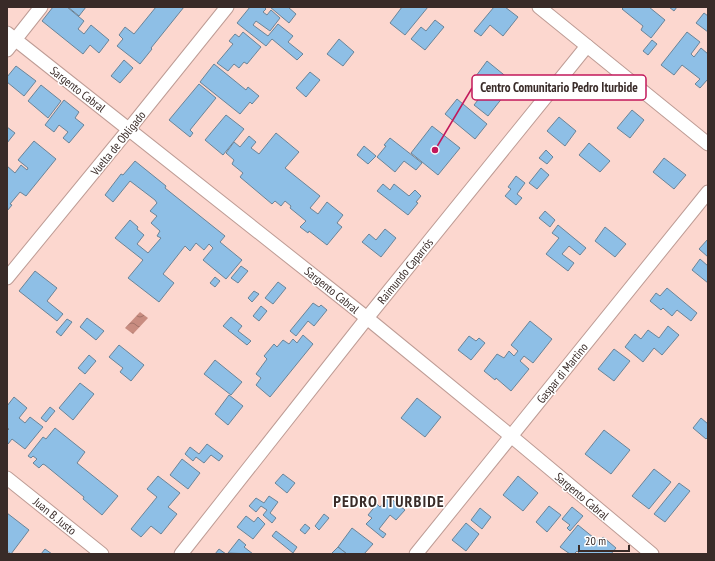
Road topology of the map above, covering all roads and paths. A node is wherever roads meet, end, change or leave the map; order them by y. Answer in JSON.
{"nodes":[{"id":1,"x":41,"y":7,"type":"edge"},
{"id":2,"x":227,"y":7,"type":"edge"},
{"id":3,"x":539,"y":7,"type":"edge"},
{"id":4,"x":11,"y":36,"type":"edge"},
{"id":5,"x":587,"y":46,"type":"junction"},
{"id":6,"x":7,"y":50,"type":"edge"},
{"id":7,"x":130,"y":129,"type":"junction"},
{"id":8,"x":708,"y":144,"type":"edge"},
{"id":9,"x":708,"y":192,"type":"edge"},
{"id":10,"x":7,"y":278,"type":"edge"},
{"id":11,"x":367,"y":318,"type":"junction"},
{"id":12,"x":511,"y":436,"type":"junction"},
{"id":13,"x":7,"y":478,"type":"edge"},
{"id":14,"x":102,"y":554,"type":"edge"},
{"id":15,"x":181,"y":554,"type":"edge"},
{"id":16,"x":416,"y":554,"type":"edge"},
{"id":17,"x":652,"y":554,"type":"edge"}],
"edges":[{"from":1,"to":4,"type":"street"},
{"from":2,"to":7,"type":"street","name":"Vuelta de Obligado"},
{"from":3,"to":5,"type":"street"},
{"from":4,"to":6,"type":"street"},
{"from":4,"to":7,"type":"street","name":"Sargento Cabral"},
{"from":5,"to":8,"type":"street"},
{"from":5,"to":11,"type":"street","name":"Raimundo Caparrós"},
{"from":7,"to":10,"type":"street","name":"Vuelta de Obligado"},
{"from":7,"to":11,"type":"street","name":"Sargento Cabral"},
{"from":9,"to":12,"type":"street","name":"Gaspar di Martino"},
{"from":11,"to":12,"type":"street","name":"Sargento Cabral"},
{"from":11,"to":15,"type":"street","name":"Raimundo Caparrós"},
{"from":12,"to":16,"type":"street","name":"Gaspar di Martino"},
{"from":12,"to":17,"type":"street","name":"Sargento Cabral"},
{"from":13,"to":14,"type":"street","name":"Juan B. Justo"}]}
